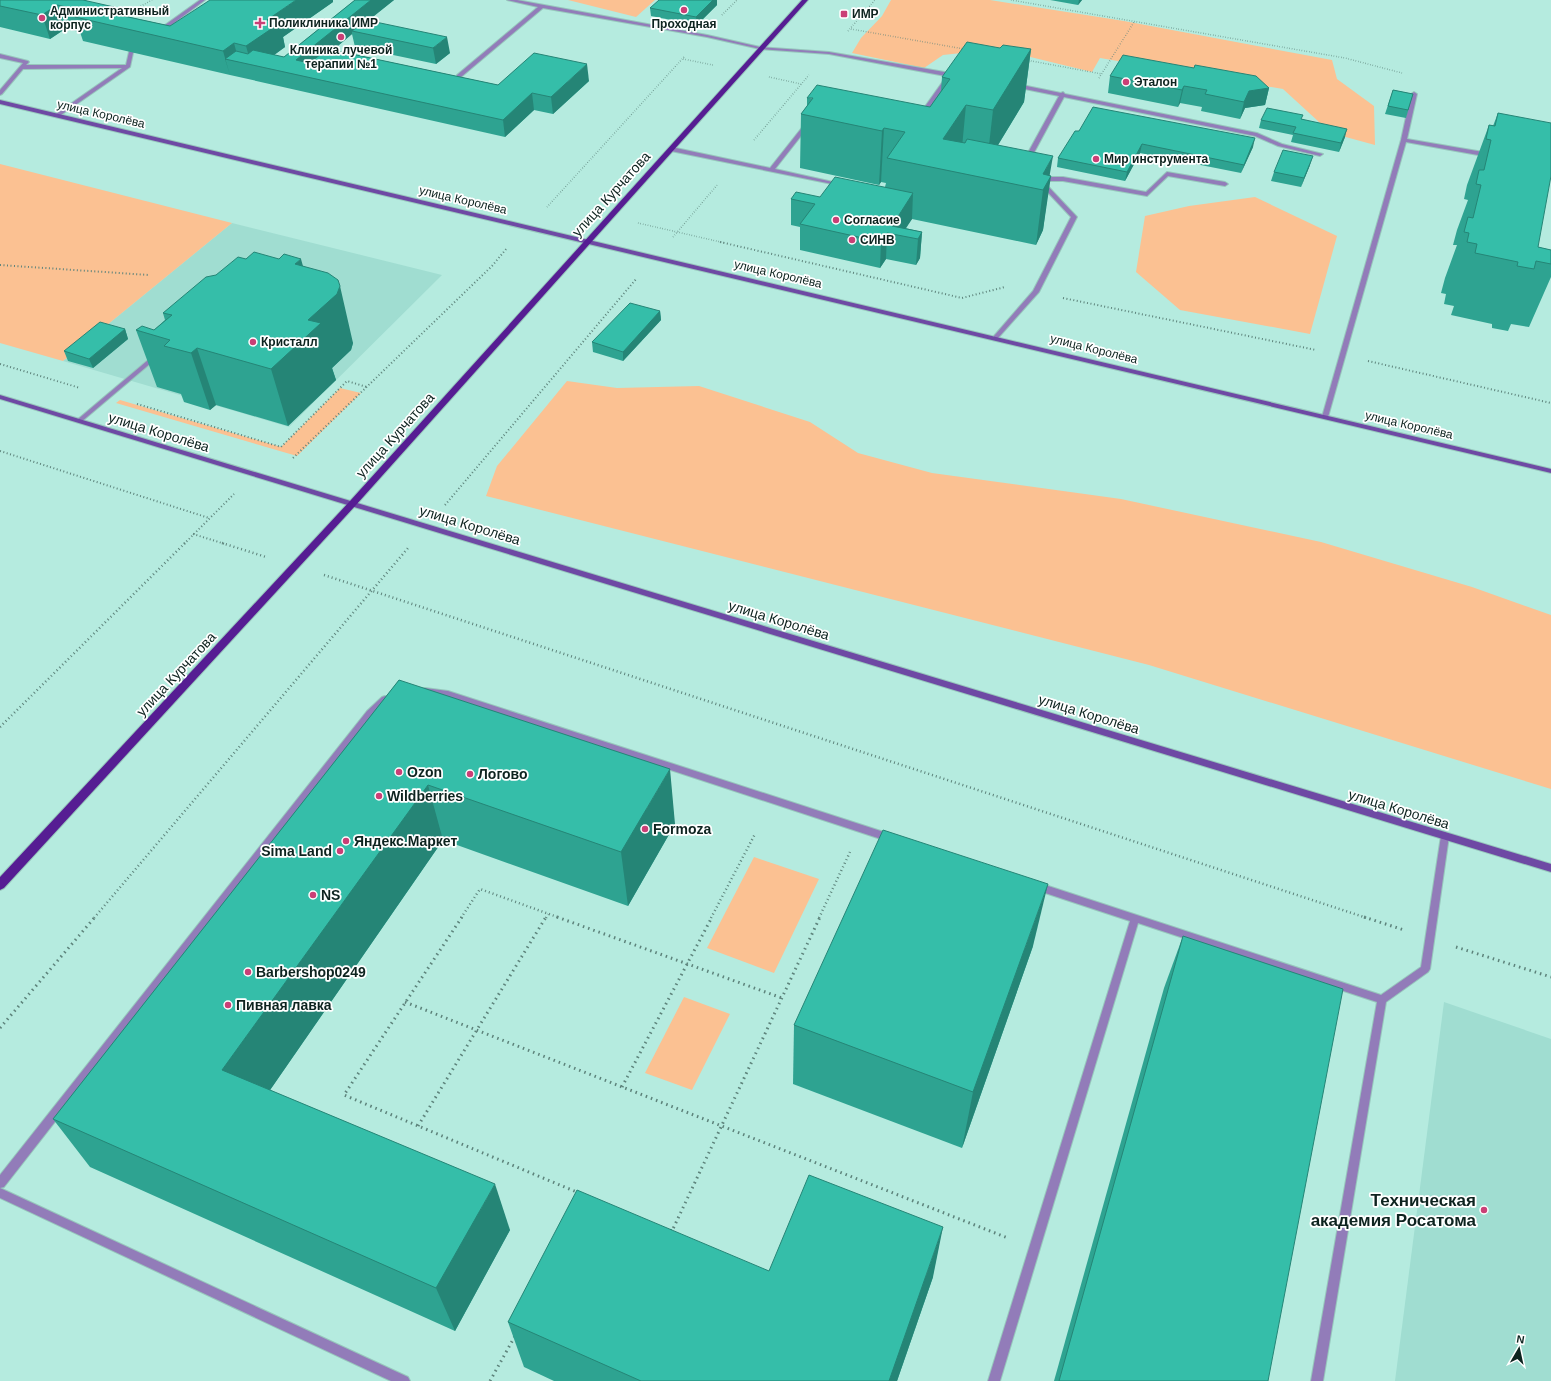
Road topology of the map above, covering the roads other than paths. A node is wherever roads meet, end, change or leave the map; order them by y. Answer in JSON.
{"nodes":[{"id":1,"x":203,"y":0,"type":"edge"},
{"id":2,"x":509,"y":0,"type":"edge"},
{"id":3,"x":805,"y":0,"type":"edge"},
{"id":4,"x":542,"y":6,"type":"junction"},
{"id":5,"x":155,"y":35,"type":"edge"},
{"id":6,"x":143,"y":43,"type":"edge"},
{"id":7,"x":760,"y":48,"type":"junction"},
{"id":8,"x":0,"y":56,"type":"edge"},
{"id":9,"x":128,"y":66,"type":"junction"},
{"id":10,"x":22,"y":67,"type":"junction"},
{"id":11,"x":950,"y":75,"type":"junction"},
{"id":12,"x":459,"y":76,"type":"edge"},
{"id":13,"x":965,"y":77,"type":"edge"},
{"id":14,"x":1010,"y":85,"type":"edge"},
{"id":15,"x":0,"y":93,"type":"edge"},
{"id":16,"x":1063,"y":94,"type":"junction"},
{"id":17,"x":1414,"y":94,"type":"edge"},
{"id":18,"x":0,"y":102,"type":"edge"},
{"id":19,"x":56,"y":116,"type":"junction"},
{"id":20,"x":812,"y":119,"type":"edge"},
{"id":21,"x":920,"y":119,"type":"edge"},
{"id":22,"x":1404,"y":140,"type":"junction"},
{"id":23,"x":671,"y":149,"type":"junction"},
{"id":24,"x":1320,"y":154,"type":"dead end"},
{"id":25,"x":1498,"y":157,"type":"edge"},
{"id":26,"x":770,"y":170,"type":"junction"},
{"id":27,"x":1034,"y":174,"type":"junction"},
{"id":28,"x":1226,"y":184,"type":"dead end"},
{"id":29,"x":847,"y":186,"type":"edge"},
{"id":30,"x":586,"y":242,"type":"junction"},
{"id":31,"x":996,"y":337,"type":"junction"},
{"id":32,"x":163,"y":350,"type":"edge"},
{"id":33,"x":0,"y":397,"type":"edge"},
{"id":34,"x":1325,"y":418,"type":"junction"},
{"id":35,"x":79,"y":421,"type":"junction"},
{"id":36,"x":1551,"y":471,"type":"edge"},
{"id":37,"x":353,"y":503,"type":"junction"},
{"id":38,"x":413,"y":690,"type":"edge"},
{"id":39,"x":393,"y":696,"type":"edge"},
{"id":40,"x":1445,"y":836,"type":"junction"},
{"id":41,"x":900,"y":841,"type":"edge"},
{"id":42,"x":1551,"y":868,"type":"edge"},
{"id":43,"x":1029,"y":884,"type":"edge"},
{"id":44,"x":0,"y":885,"type":"edge"},
{"id":45,"x":1135,"y":918,"type":"junction"},
{"id":46,"x":1382,"y":1000,"type":"junction"},
{"id":47,"x":0,"y":1183,"type":"edge"},
{"id":48,"x":0,"y":1194,"type":"edge"},
{"id":49,"x":404,"y":1381,"type":"edge"},
{"id":50,"x":994,"y":1381,"type":"edge"},
{"id":51,"x":1317,"y":1381,"type":"edge"}],
"edges":[{"from":1,"to":5,"type":"lane"},
{"from":2,"to":4,"type":"lane"},
{"from":3,"to":7,"type":"main road","name":"улица Курчатова"},
{"from":4,"to":7,"type":"lane"},
{"from":4,"to":12,"type":"lane"},
{"from":6,"to":9,"type":"lane"},
{"from":7,"to":11,"type":"lane"},
{"from":7,"to":23,"type":"main road","name":"улица Курчатова"},
{"from":8,"to":10,"type":"lane"},
{"from":9,"to":10,"type":"lane"},
{"from":9,"to":19,"type":"lane"},
{"from":10,"to":15,"type":"lane"},
{"from":11,"to":13,"type":"lane"},
{"from":11,"to":21,"type":"lane"},
{"from":14,"to":16,"type":"lane"},
{"from":16,"to":24,"type":"lane"},
{"from":16,"to":27,"type":"lane"},
{"from":17,"to":22,"type":"lane"},
{"from":18,"to":19,"type":"street","name":"улица Королёва"},
{"from":19,"to":30,"type":"street","name":"улица Королёва"},
{"from":20,"to":26,"type":"lane"},
{"from":22,"to":25,"type":"lane"},
{"from":22,"to":34,"type":"lane"},
{"from":23,"to":26,"type":"lane"},
{"from":23,"to":30,"type":"main road","name":"улица Курчатова"},
{"from":26,"to":29,"type":"lane"},
{"from":27,"to":28,"type":"lane"},
{"from":27,"to":31,"type":"lane"},
{"from":30,"to":31,"type":"street","name":"улица Королёва"},
{"from":30,"to":37,"type":"main road","name":"улица Курчатова"},
{"from":31,"to":34,"type":"street","name":"улица Королёва"},
{"from":32,"to":35,"type":"lane"},
{"from":33,"to":35,"type":"street","name":"улица Королёва"},
{"from":34,"to":36,"type":"street","name":"улица Королёва"},
{"from":35,"to":37,"type":"street","name":"улица Королёва"},
{"from":37,"to":40,"type":"street","name":"улица Королёва"},
{"from":37,"to":44,"type":"main road","name":"улица Курчатова"},
{"from":38,"to":41,"type":"lane"},
{"from":39,"to":47,"type":"lane"},
{"from":40,"to":42,"type":"street","name":"улица Королёва"},
{"from":40,"to":46,"type":"lane"},
{"from":43,"to":45,"type":"lane"},
{"from":45,"to":46,"type":"lane"},
{"from":45,"to":50,"type":"lane"},
{"from":46,"to":51,"type":"lane"},
{"from":48,"to":49,"type":"lane"}]}
